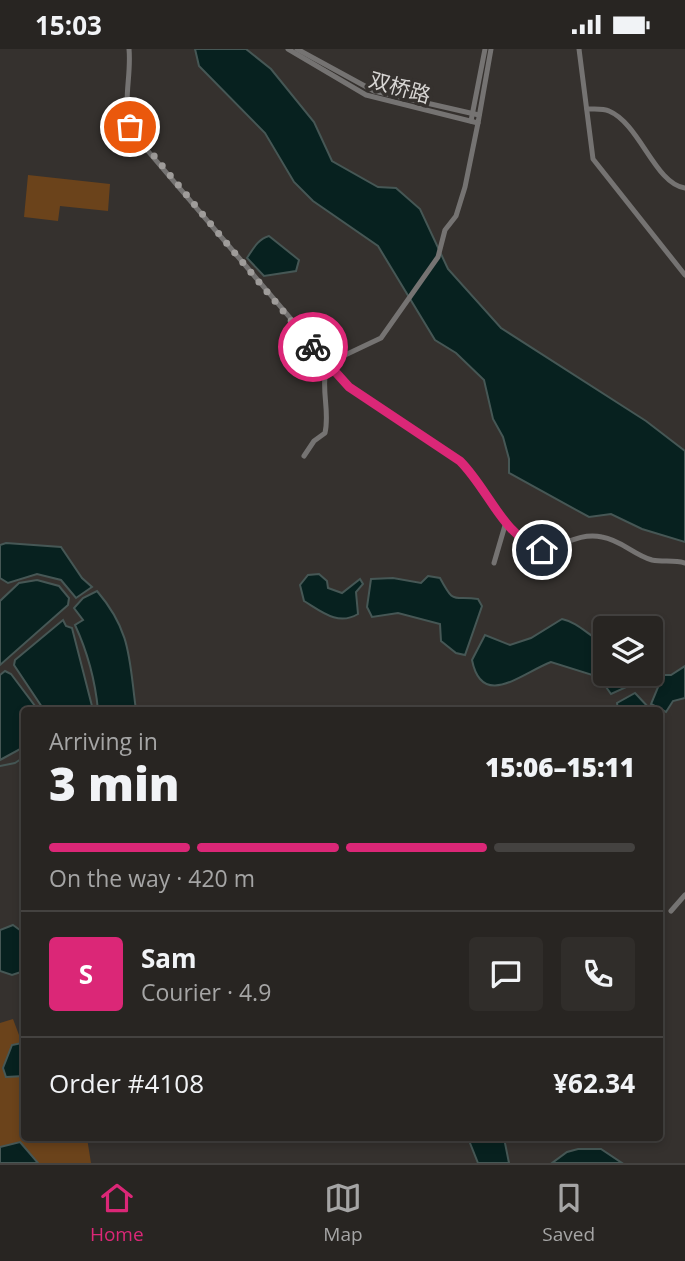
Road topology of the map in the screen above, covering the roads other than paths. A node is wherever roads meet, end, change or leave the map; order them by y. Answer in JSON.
{"nodes":[{"id":1,"x":129,"y":49,"type":"edge"},
{"id":2,"x":288,"y":49,"type":"edge"},
{"id":3,"x":297,"y":49,"type":"edge"},
{"id":4,"x":485,"y":49,"type":"edge"},
{"id":5,"x":491,"y":49,"type":"edge"},
{"id":6,"x":579,"y":49,"type":"edge"},
{"id":7,"x":587,"y":109,"type":"junction"},
{"id":8,"x":476,"y":114,"type":"junction"},
{"id":9,"x":475,"y":122,"type":"junction"},
{"id":10,"x":685,"y":188,"type":"edge"},
{"id":11,"x":685,"y":275,"type":"edge"},
{"id":12,"x":329,"y":364,"type":"junction"},
{"id":13,"x":304,"y":456,"type":"dead end"},
{"id":14,"x":506,"y":522,"type":"junction"},
{"id":15,"x":685,"y":562,"type":"edge"},
{"id":16,"x":494,"y":563,"type":"dead end"},
{"id":17,"x":685,"y":895,"type":"edge"},
{"id":18,"x":671,"y":911,"type":"dead end"}],
"edges":[{"from":1,"to":12,"type":"street"},
{"from":2,"to":9,"type":"street","name":"双桥路"},
{"from":3,"to":8,"type":"street"},
{"from":4,"to":8,"type":"street"},
{"from":5,"to":8,"type":"street"},
{"from":6,"to":7,"type":"street"},
{"from":7,"to":10,"type":"street"},
{"from":7,"to":11,"type":"street"},
{"from":8,"to":9,"type":"street"},
{"from":9,"to":12,"type":"street"},
{"from":12,"to":13,"type":"street"},
{"from":12,"to":14,"type":"street"},
{"from":14,"to":15,"type":"street"},
{"from":14,"to":16,"type":"street"},
{"from":17,"to":18,"type":"street"}]}
